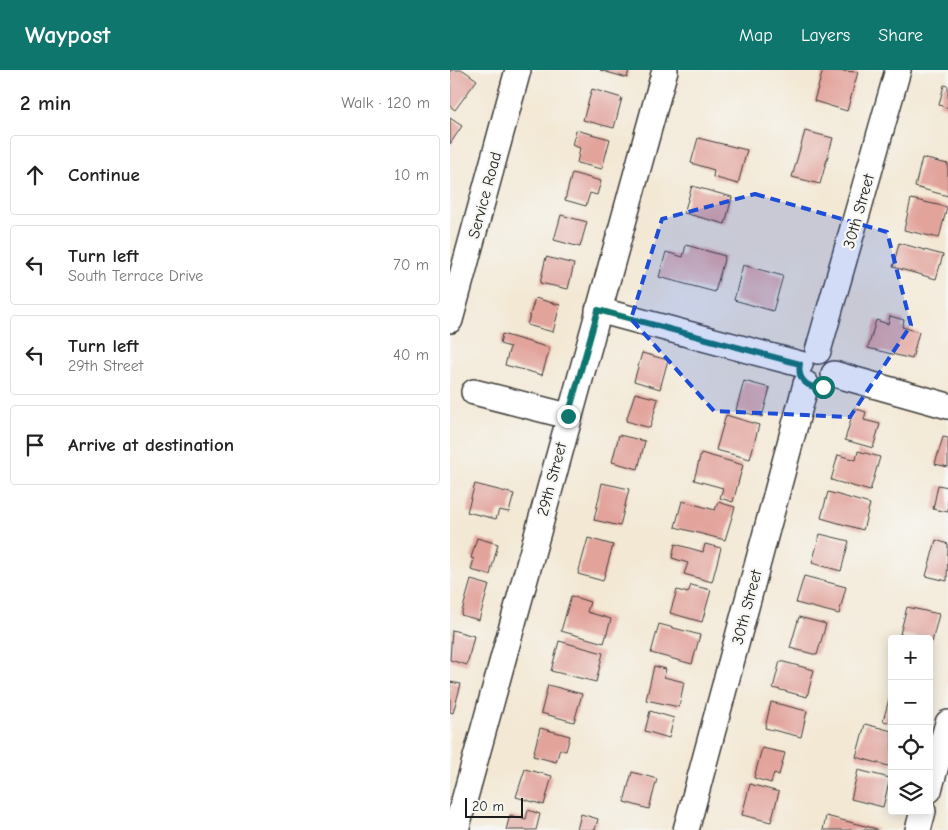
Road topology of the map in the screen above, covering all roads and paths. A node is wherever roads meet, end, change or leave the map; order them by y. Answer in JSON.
{"nodes":[{"id":1,"x":518,"y":70,"type":"edge"},
{"id":2,"x":666,"y":70,"type":"edge"},
{"id":3,"x":898,"y":70,"type":"edge"},
{"id":4,"x":456,"y":276,"type":"edge"},
{"id":5,"x":598,"y":310,"type":"junction"},
{"id":6,"x":450,"y":320,"type":"edge"},
{"id":7,"x":808,"y":366,"type":"junction"},
{"id":8,"x":474,"y":392,"type":"dead end"},
{"id":9,"x":948,"y":406,"type":"edge"},
{"id":10,"x":568,"y":416,"type":"junction"},
{"id":11,"x":948,"y":723,"type":"edge"},
{"id":12,"x":933,"y":776,"type":"edge"},
{"id":13,"x":922,"y":815,"type":"edge"},
{"id":14,"x":456,"y":830,"type":"edge"},
{"id":15,"x":686,"y":830,"type":"edge"},
{"id":16,"x":918,"y":830,"type":"edge"}],
"edges":[{"from":1,"to":4,"type":"street","name":"Service Road"},
{"from":2,"to":5,"type":"street","name":"29th Street"},
{"from":3,"to":7,"type":"street","name":"30th Street"},
{"from":4,"to":6,"type":"street","name":"Service Road"},
{"from":5,"to":7,"type":"street"},
{"from":5,"to":10,"type":"street","name":"29th Street"},
{"from":7,"to":9,"type":"street"},
{"from":7,"to":15,"type":"street","name":"30th Street"},
{"from":8,"to":10,"type":"street"},
{"from":10,"to":14,"type":"street","name":"29th Street"},
{"from":11,"to":12,"type":"street"},
{"from":13,"to":16,"type":"street"}]}
